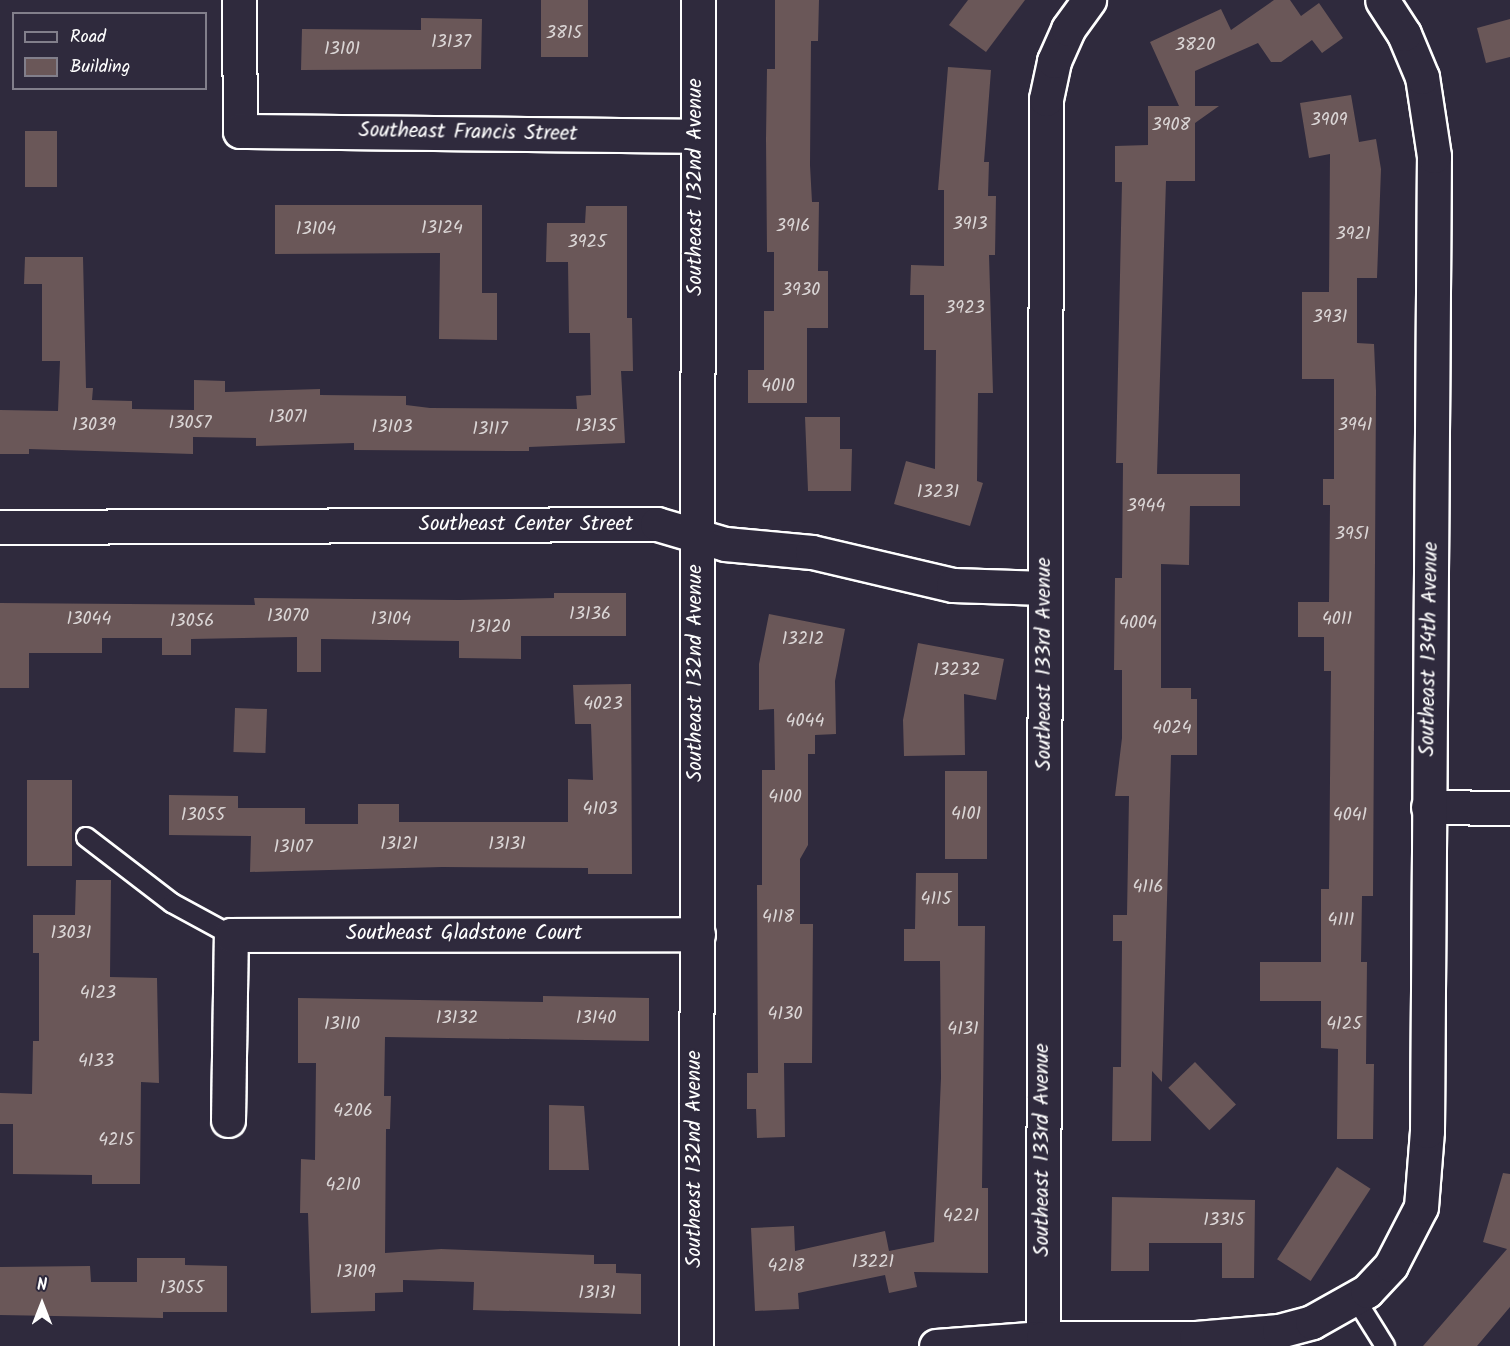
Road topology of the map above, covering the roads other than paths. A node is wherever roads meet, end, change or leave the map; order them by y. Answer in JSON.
{"nodes":[{"id":1,"x":239,"y":0,"type":"edge"},
{"id":2,"x":698,"y":0,"type":"edge"},
{"id":3,"x":1089,"y":0,"type":"edge"},
{"id":4,"x":1382,"y":0,"type":"edge"},
{"id":5,"x":697,"y":136,"type":"junction"},
{"id":6,"x":0,"y":527,"type":"edge"},
{"id":7,"x":694,"y":532,"type":"junction"},
{"id":8,"x":1045,"y":588,"type":"junction"},
{"id":9,"x":1428,"y":807,"type":"junction"},
{"id":10,"x":1510,"y":808,"type":"edge"},
{"id":11,"x":86,"y":837,"type":"dead end"},
{"id":12,"x":698,"y":934,"type":"junction"},
{"id":13,"x":231,"y":935,"type":"junction"},
{"id":14,"x":228,"y":1120,"type":"dead end"},
{"id":15,"x":1361,"y":1294,"type":"junction"},
{"id":16,"x":1043,"y":1338,"type":"junction"},
{"id":17,"x":696,"y":1346,"type":"edge"},
{"id":18,"x":936,"y":1346,"type":"edge"},
{"id":19,"x":1385,"y":1346,"type":"edge"}],
"edges":[{"from":1,"to":5,"type":"street","name":"Southeast Francis Street"},
{"from":2,"to":5,"type":"street","name":"Southeast 132nd Avenue"},
{"from":3,"to":8,"type":"street","name":"Southeast 133rd Avenue"},
{"from":4,"to":9,"type":"street","name":"Southeast 134th Avenue"},
{"from":5,"to":7,"type":"street","name":"Southeast 132nd Avenue"},
{"from":6,"to":7,"type":"street","name":"Southeast Center Street"},
{"from":7,"to":8,"type":"street","name":"Southeast Center Street"},
{"from":7,"to":12,"type":"street","name":"Southeast 132nd Avenue"},
{"from":8,"to":16,"type":"street","name":"Southeast 133rd Avenue"},
{"from":9,"to":10,"type":"street"},
{"from":9,"to":15,"type":"street","name":"Southeast 134th Avenue"},
{"from":11,"to":13,"type":"lane"},
{"from":12,"to":13,"type":"street","name":"Southeast Gladstone Court"},
{"from":12,"to":17,"type":"street","name":"Southeast 132nd Avenue"},
{"from":13,"to":14,"type":"street"},
{"from":15,"to":16,"type":"street","name":"Southeast 134th Avenue"},
{"from":15,"to":19,"type":"lane"},
{"from":16,"to":18,"type":"street","name":"Southeast 134th Avenue"}]}
